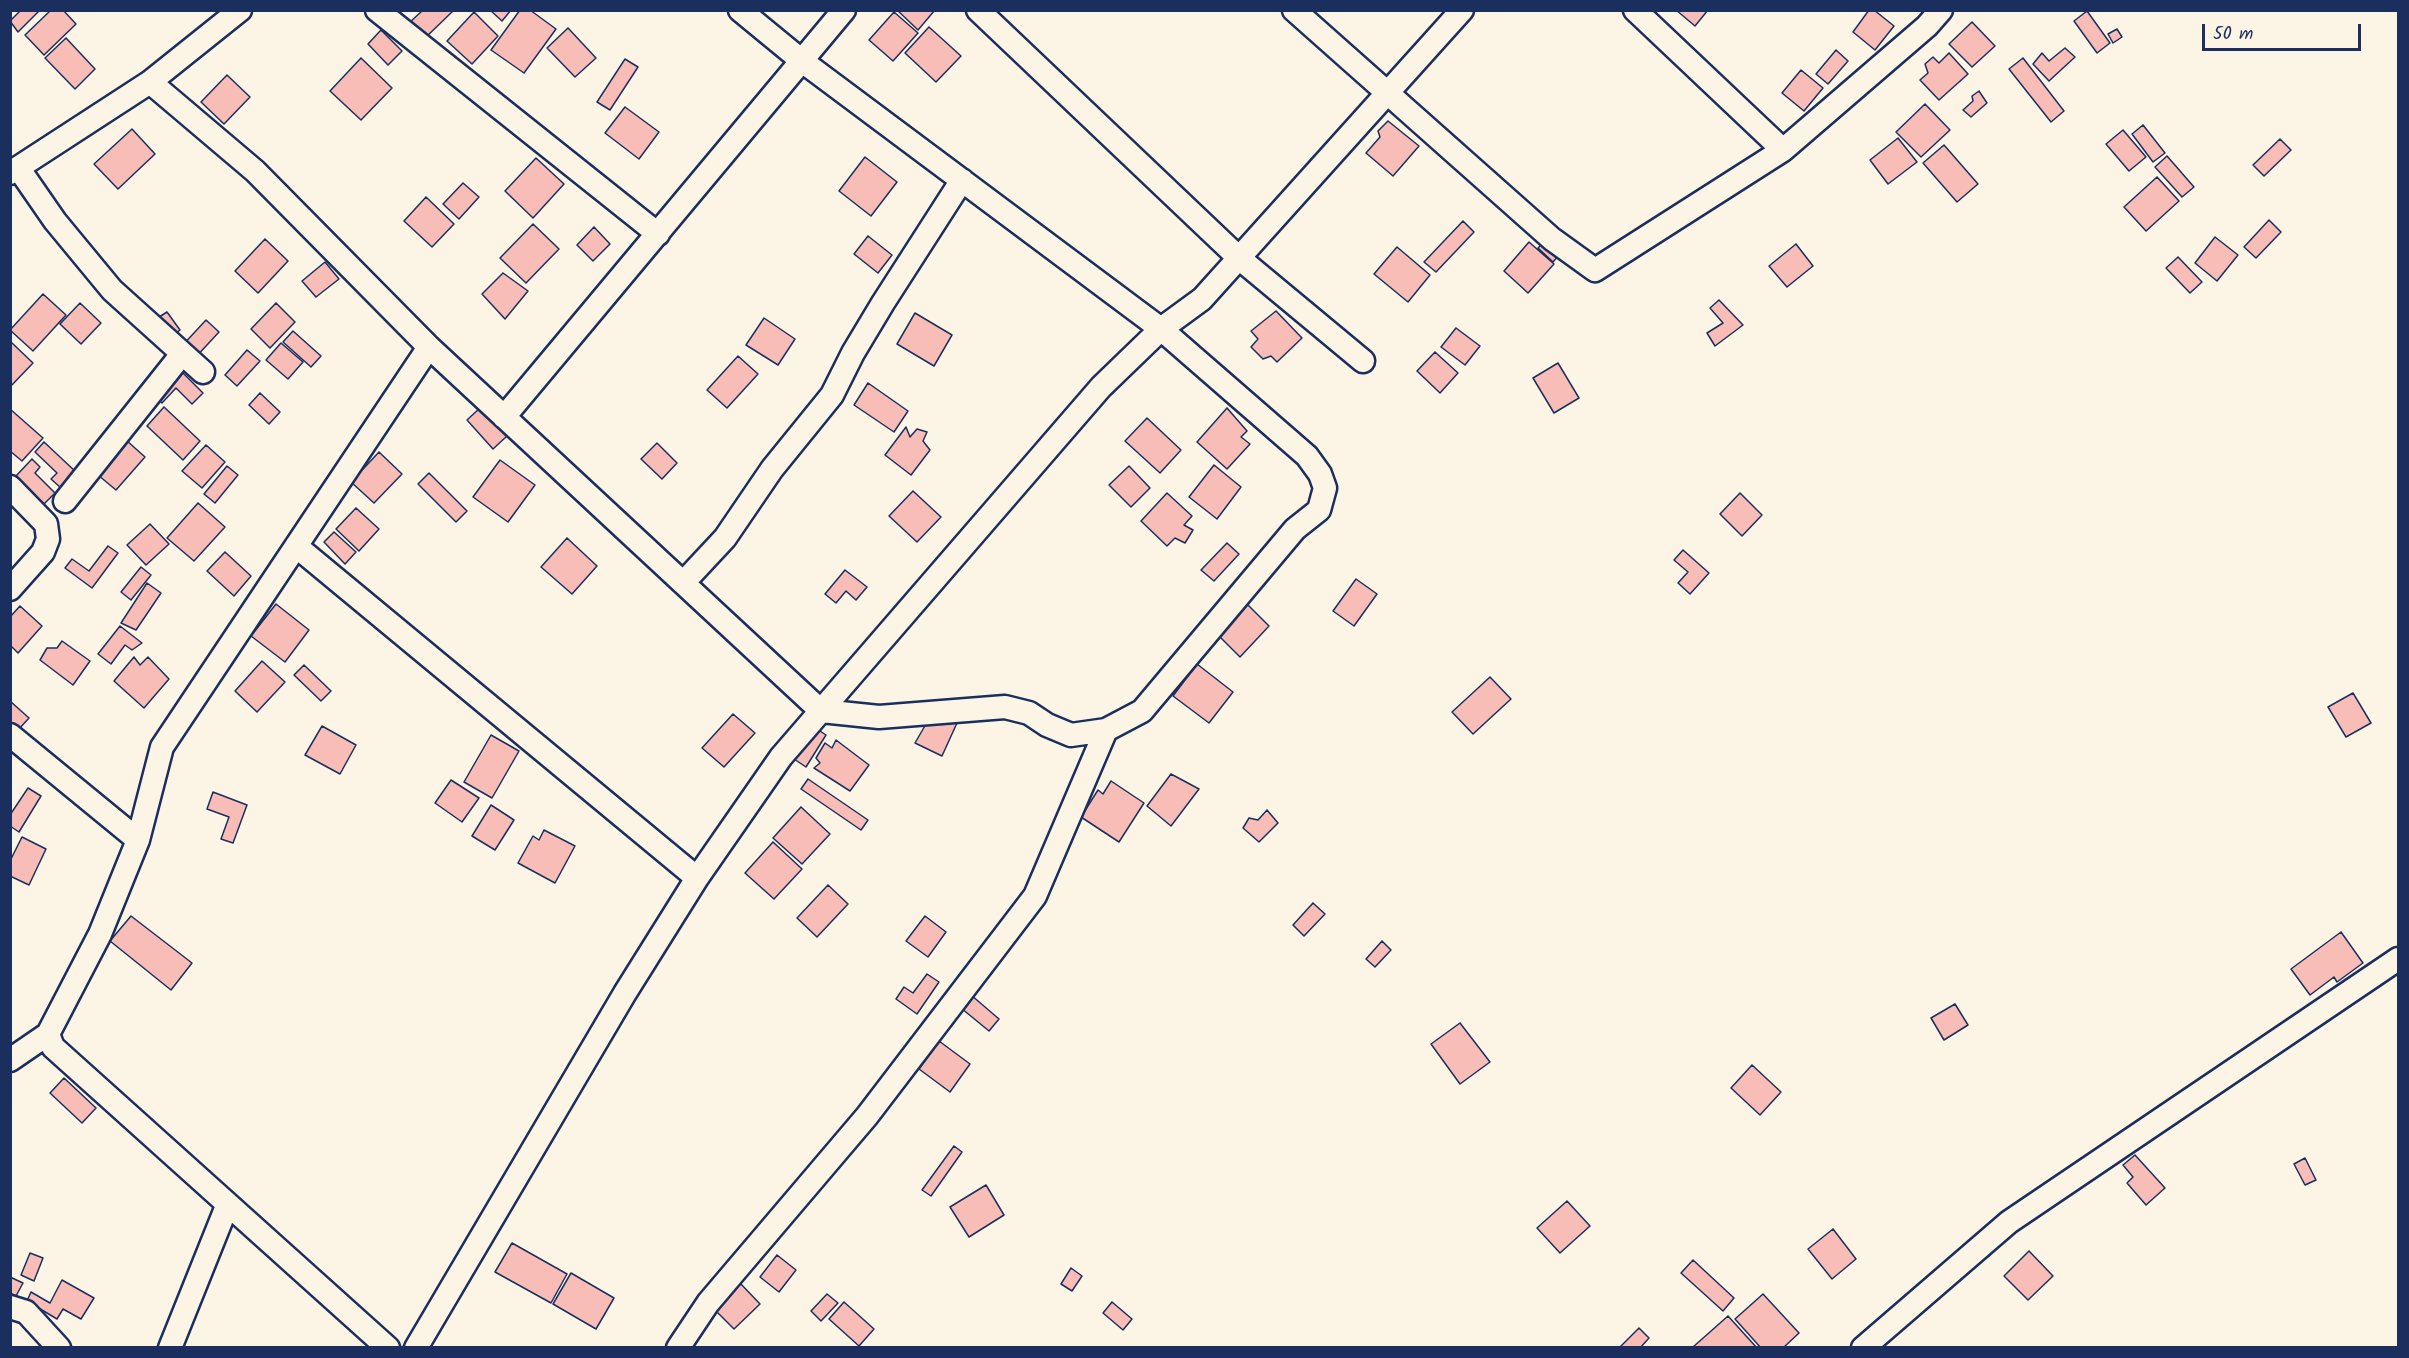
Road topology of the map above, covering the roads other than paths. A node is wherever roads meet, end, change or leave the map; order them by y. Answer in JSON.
{"nodes":[{"id":1,"x":377,"y":10,"type":"edge"},
{"id":2,"x":740,"y":10,"type":"edge"},
{"id":3,"x":843,"y":10,"type":"edge"},
{"id":4,"x":978,"y":10,"type":"edge"},
{"id":5,"x":1294,"y":10,"type":"edge"},
{"id":6,"x":1462,"y":10,"type":"edge"},
{"id":7,"x":1635,"y":10,"type":"edge"},
{"id":8,"x":1941,"y":10,"type":"edge"},
{"id":9,"x":226,"y":15,"type":"edge"},
{"id":10,"x":802,"y":61,"type":"junction"},
{"id":11,"x":150,"y":82,"type":"junction"},
{"id":12,"x":1388,"y":94,"type":"junction"},
{"id":13,"x":1783,"y":150,"type":"junction"},
{"id":14,"x":15,"y":171,"type":"edge"},
{"id":15,"x":962,"y":180,"type":"junction"},
{"id":16,"x":658,"y":234,"type":"junction"},
{"id":17,"x":1239,"y":258,"type":"junction"},
{"id":18,"x":1161,"y":329,"type":"junction"},
{"id":19,"x":429,"y":347,"type":"junction"},
{"id":20,"x":182,"y":354,"type":"junction"},
{"id":21,"x":1364,"y":361,"type":"dead end"},
{"id":22,"x":203,"y":372,"type":"dead end"},
{"id":23,"x":504,"y":417,"type":"junction"},
{"id":24,"x":10,"y":487,"type":"edge"},
{"id":25,"x":65,"y":501,"type":"dead end"},
{"id":26,"x":296,"y":546,"type":"junction"},
{"id":27,"x":683,"y":583,"type":"junction"},
{"id":28,"x":10,"y":589,"type":"edge"},
{"id":29,"x":821,"y":711,"type":"junction"},
{"id":30,"x":1106,"y":730,"type":"junction"},
{"id":31,"x":10,"y":735,"type":"edge"},
{"id":32,"x":138,"y":840,"type":"junction"},
{"id":33,"x":697,"y":878,"type":"junction"},
{"id":34,"x":2398,"y":959,"type":"edge"},
{"id":35,"x":48,"y":1034,"type":"junction"},
{"id":36,"x":10,"y":1060,"type":"edge"},
{"id":37,"x":227,"y":1206,"type":"junction"},
{"id":38,"x":10,"y":1307,"type":"edge"},
{"id":39,"x":59,"y":1347,"type":"edge"},
{"id":40,"x":170,"y":1347,"type":"edge"},
{"id":41,"x":388,"y":1347,"type":"edge"},
{"id":42,"x":416,"y":1347,"type":"edge"},
{"id":43,"x":678,"y":1347,"type":"edge"},
{"id":44,"x":1863,"y":1347,"type":"edge"}],
"edges":[{"from":1,"to":16,"type":"street"},
{"from":2,"to":10,"type":"street"},
{"from":3,"to":10,"type":"street"},
{"from":4,"to":17,"type":"street"},
{"from":5,"to":12,"type":"street"},
{"from":6,"to":12,"type":"street"},
{"from":7,"to":13,"type":"street"},
{"from":8,"to":13,"type":"street"},
{"from":9,"to":11,"type":"street"},
{"from":10,"to":15,"type":"street"},
{"from":10,"to":16,"type":"street"},
{"from":11,"to":14,"type":"street"},
{"from":11,"to":19,"type":"street"},
{"from":12,"to":13,"type":"street"},
{"from":12,"to":17,"type":"street"},
{"from":14,"to":20,"type":"street"},
{"from":15,"to":18,"type":"street"},
{"from":15,"to":27,"type":"street"},
{"from":16,"to":23,"type":"street"},
{"from":17,"to":18,"type":"street"},
{"from":17,"to":21,"type":"street"},
{"from":18,"to":29,"type":"street"},
{"from":18,"to":30,"type":"street"},
{"from":19,"to":23,"type":"street"},
{"from":19,"to":26,"type":"street"},
{"from":20,"to":22,"type":"street"},
{"from":20,"to":25,"type":"street"},
{"from":23,"to":27,"type":"street"},
{"from":24,"to":28,"type":"street"},
{"from":26,"to":32,"type":"street"},
{"from":26,"to":33,"type":"street"},
{"from":27,"to":29,"type":"street"},
{"from":29,"to":30,"type":"street"},
{"from":29,"to":33,"type":"street"},
{"from":30,"to":43,"type":"street"},
{"from":31,"to":32,"type":"street"},
{"from":32,"to":35,"type":"street"},
{"from":33,"to":42,"type":"street"},
{"from":34,"to":44,"type":"street"},
{"from":35,"to":36,"type":"street"},
{"from":35,"to":37,"type":"street"},
{"from":37,"to":40,"type":"street"},
{"from":37,"to":41,"type":"street"},
{"from":38,"to":39,"type":"street"}]}
